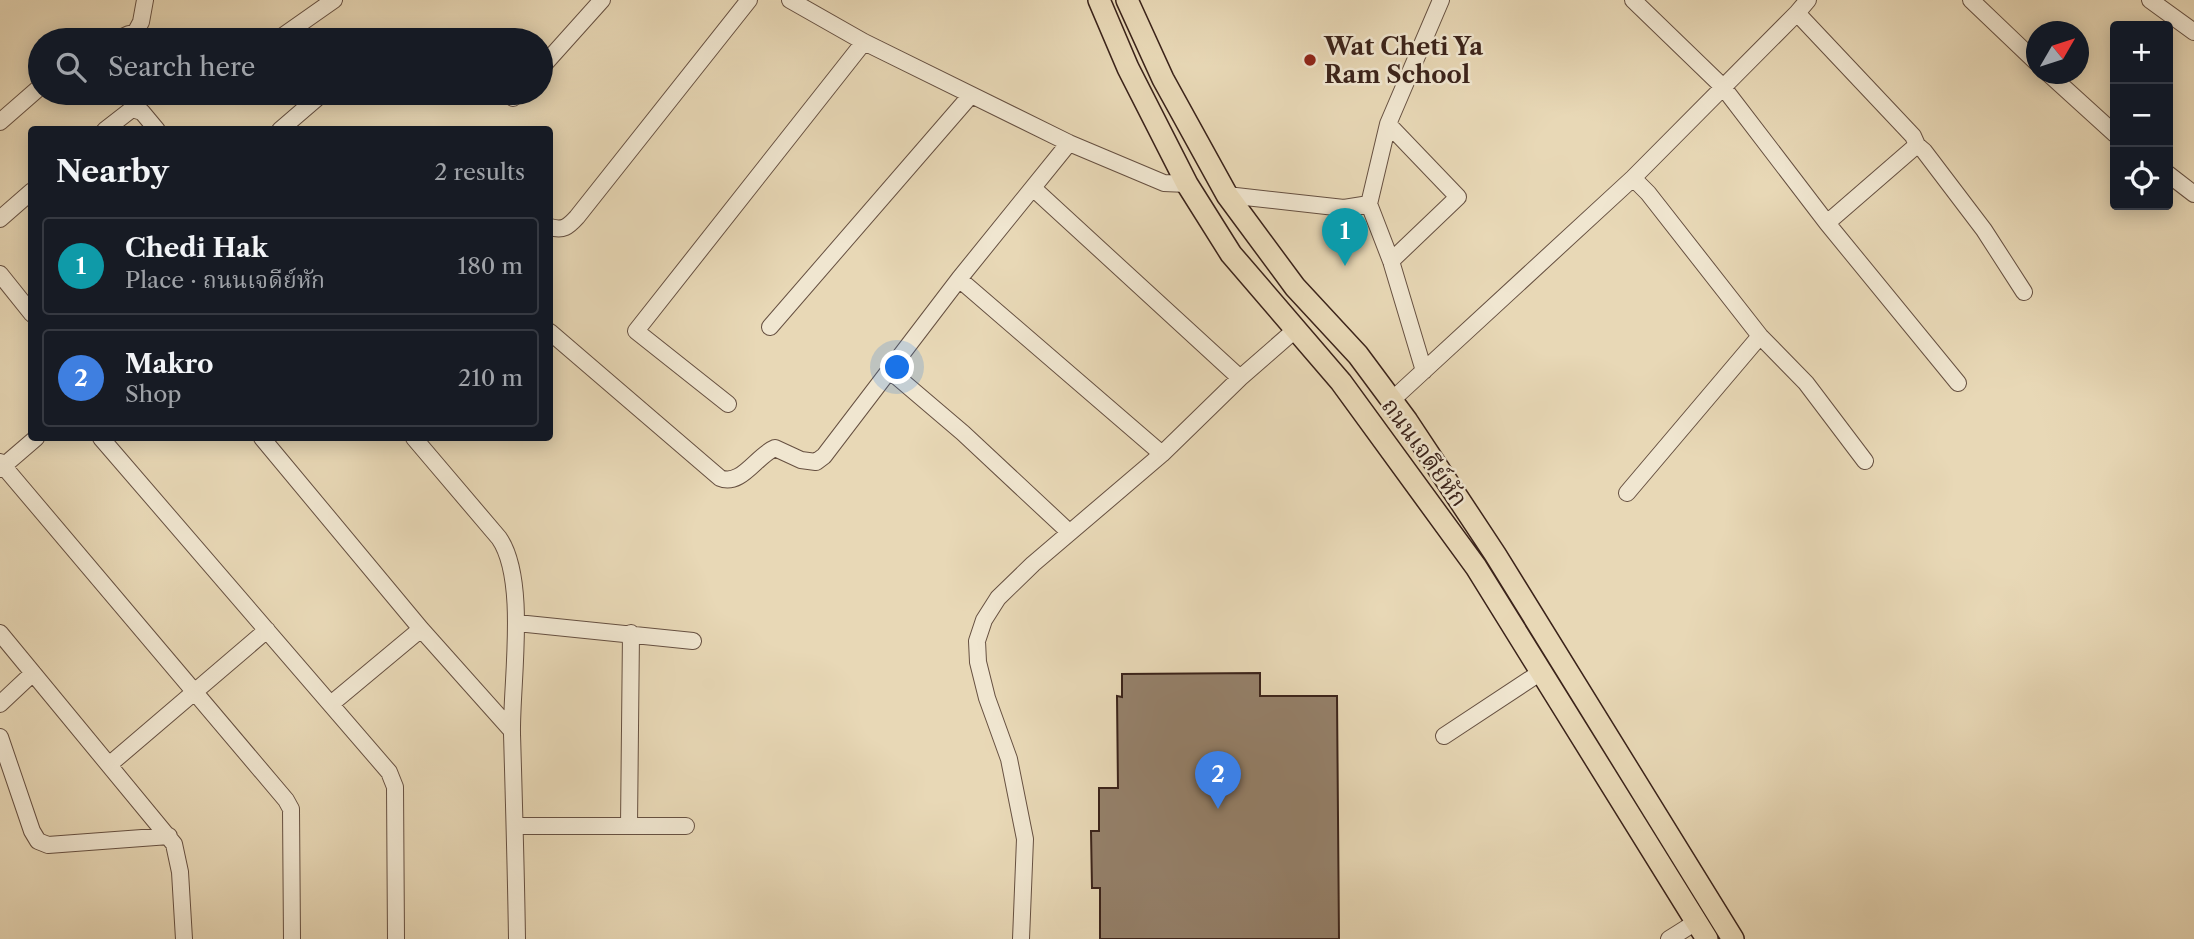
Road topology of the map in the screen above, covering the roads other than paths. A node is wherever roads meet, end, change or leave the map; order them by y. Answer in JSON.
{"nodes":[{"id":1,"x":145,"y":0,"type":"edge"},
{"id":2,"x":334,"y":0,"type":"edge"},
{"id":3,"x":602,"y":0,"type":"edge"},
{"id":4,"x":749,"y":0,"type":"edge"},
{"id":5,"x":790,"y":0,"type":"edge"},
{"id":6,"x":1099,"y":0,"type":"edge"},
{"id":7,"x":1127,"y":0,"type":"edge"},
{"id":8,"x":1441,"y":0,"type":"edge"},
{"id":9,"x":1633,"y":0,"type":"edge"},
{"id":10,"x":1808,"y":0,"type":"edge"},
{"id":11,"x":1971,"y":0,"type":"edge"},
{"id":12,"x":2150,"y":0,"type":"edge"},
{"id":13,"x":1797,"y":13,"type":"junction"},
{"id":14,"x":141,"y":28,"type":"edge"},
{"id":15,"x":294,"y":28,"type":"edge"},
{"id":16,"x":2194,"y":32,"type":"edge"},
{"id":17,"x":864,"y":42,"type":"junction"},
{"id":18,"x":2026,"y":52,"type":"edge"},
{"id":19,"x":553,"y":55,"type":"edge"},
{"id":20,"x":2060,"y":84,"type":"edge"},
{"id":21,"x":1723,"y":87,"type":"junction"},
{"id":22,"x":971,"y":96,"type":"junction"},
{"id":23,"x":28,"y":98,"type":"edge"},
{"id":24,"x":309,"y":105,"type":"edge"},
{"id":25,"x":0,"y":122,"type":"edge"},
{"id":26,"x":1388,"y":124,"type":"junction"},
{"id":27,"x":110,"y":126,"type":"edge"},
{"id":28,"x":154,"y":126,"type":"edge"},
{"id":29,"x":285,"y":126,"type":"edge"},
{"id":30,"x":2110,"y":129,"type":"edge"},
{"id":31,"x":1069,"y":144,"type":"junction"},
{"id":32,"x":1917,"y":145,"type":"junction"},
{"id":33,"x":1633,"y":178,"type":"junction"},
{"id":34,"x":2173,"y":178,"type":"edge"},
{"id":35,"x":1186,"y":184,"type":"junction"},
{"id":36,"x":1033,"y":188,"type":"junction"},
{"id":37,"x":28,"y":194,"type":"edge"},
{"id":38,"x":2194,"y":194,"type":"edge"},
{"id":39,"x":1227,"y":195,"type":"junction"},
{"id":40,"x":1369,"y":204,"type":"junction"},
{"id":41,"x":0,"y":219,"type":"edge"},
{"id":42,"x":1827,"y":223,"type":"junction"},
{"id":43,"x":553,"y":228,"type":"edge"},
{"id":44,"x":1391,"y":261,"type":"junction"},
{"id":45,"x":0,"y":274,"type":"edge"},
{"id":46,"x":960,"y":279,"type":"junction"},
{"id":47,"x":2024,"y":292,"type":"dead end"},
{"id":48,"x":28,"y":309,"type":"edge"},
{"id":49,"x":770,"y":327,"type":"dead end"},
{"id":50,"x":1295,"y":330,"type":"junction"},
{"id":51,"x":553,"y":335,"type":"edge"},
{"id":52,"x":1760,"y":336,"type":"junction"},
{"id":53,"x":889,"y":370,"type":"junction"},
{"id":54,"x":1424,"y":371,"type":"junction"},
{"id":55,"x":1240,"y":378,"type":"junction"},
{"id":56,"x":1958,"y":383,"type":"dead end"},
{"id":57,"x":1392,"y":400,"type":"junction"},
{"id":58,"x":728,"y":404,"type":"dead end"},
{"id":59,"x":32,"y":441,"type":"edge"},
{"id":60,"x":104,"y":441,"type":"edge"},
{"id":61,"x":264,"y":441,"type":"edge"},
{"id":62,"x":417,"y":441,"type":"edge"},
{"id":63,"x":1162,"y":454,"type":"junction"},
{"id":64,"x":1865,"y":461,"type":"dead end"},
{"id":65,"x":1,"y":465,"type":"edge"},
{"id":66,"x":1627,"y":494,"type":"dead end"},
{"id":67,"x":1069,"y":532,"type":"junction"},
{"id":68,"x":517,"y":623,"type":"junction"},
{"id":69,"x":421,"y":629,"type":"junction"},
{"id":70,"x":267,"y":630,"type":"junction"},
{"id":71,"x":0,"y":633,"type":"edge"},
{"id":72,"x":631,"y":633,"type":"junction"},
{"id":73,"x":693,"y":640,"type":"dead end"},
{"id":74,"x":1541,"y":672,"type":"junction"},
{"id":75,"x":33,"y":673,"type":"junction"},
{"id":76,"x":193,"y":692,"type":"junction"},
{"id":77,"x":0,"y":704,"type":"edge"},
{"id":78,"x":331,"y":704,"type":"junction"},
{"id":79,"x":512,"y":731,"type":"junction"},
{"id":80,"x":0,"y":737,"type":"edge"},
{"id":81,"x":1444,"y":737,"type":"dead end"},
{"id":82,"x":110,"y":764,"type":"junction"},
{"id":83,"x":629,"y":825,"type":"junction"},
{"id":84,"x":516,"y":826,"type":"junction"},
{"id":85,"x":686,"y":826,"type":"dead end"},
{"id":86,"x":169,"y":836,"type":"junction"},
{"id":87,"x":1702,"y":930,"type":"edge"},
{"id":88,"x":184,"y":939,"type":"edge"},
{"id":89,"x":292,"y":939,"type":"edge"},
{"id":90,"x":396,"y":939,"type":"edge"},
{"id":91,"x":517,"y":939,"type":"edge"},
{"id":92,"x":1021,"y":939,"type":"edge"},
{"id":93,"x":1670,"y":939,"type":"edge"},
{"id":94,"x":1733,"y":939,"type":"edge"}],
"edges":[{"from":1,"to":14,"type":"street"},
{"from":2,"to":15,"type":"street"},
{"from":3,"to":19,"type":"street"},
{"from":4,"to":43,"type":"street"},
{"from":5,"to":17,"type":"street"},
{"from":6,"to":35,"type":"main road","name":"ถนนเจดีย์หัก"},
{"from":7,"to":39,"type":"main road","name":"ถนนเจดีย์หัก"},
{"from":8,"to":26,"type":"street"},
{"from":9,"to":21,"type":"street"},
{"from":10,"to":13,"type":"street"},
{"from":11,"to":18,"type":"street"},
{"from":12,"to":16,"type":"street"},
{"from":13,"to":21,"type":"street"},
{"from":13,"to":32,"type":"street"},
{"from":17,"to":22,"type":"street"},
{"from":17,"to":58,"type":"street"},
{"from":20,"to":30,"type":"street"},
{"from":21,"to":33,"type":"street"},
{"from":21,"to":42,"type":"street"},
{"from":22,"to":31,"type":"street"},
{"from":22,"to":49,"type":"street"},
{"from":23,"to":25,"type":"street"},
{"from":24,"to":29,"type":"street"},
{"from":26,"to":40,"type":"street"},
{"from":26,"to":44,"type":"street"},
{"from":27,"to":28,"type":"street"},
{"from":31,"to":35,"type":"street"},
{"from":31,"to":36,"type":"street"},
{"from":32,"to":42,"type":"street"},
{"from":32,"to":47,"type":"street"},
{"from":33,"to":52,"type":"street"},
{"from":33,"to":54,"type":"street"},
{"from":34,"to":38,"type":"street"},
{"from":35,"to":50,"type":"main road","name":"ถนนเจดีย์หัก"},
{"from":36,"to":46,"type":"street"},
{"from":36,"to":55,"type":"street"},
{"from":37,"to":41,"type":"street"},
{"from":39,"to":40,"type":"street"},
{"from":39,"to":57,"type":"main road","name":"ถนนเจดีย์หัก"},
{"from":40,"to":44,"type":"street"},
{"from":42,"to":56,"type":"street"},
{"from":44,"to":54,"type":"street"},
{"from":45,"to":48,"type":"street"},
{"from":46,"to":53,"type":"street"},
{"from":46,"to":63,"type":"street"},
{"from":50,"to":55,"type":"street"},
{"from":50,"to":74,"type":"main road","name":"ถนนเจดีย์หัก"},
{"from":51,"to":53,"type":"street"},
{"from":52,"to":64,"type":"street"},
{"from":52,"to":66,"type":"street"},
{"from":53,"to":67,"type":"street"},
{"from":54,"to":57,"type":"street"},
{"from":55,"to":63,"type":"street"},
{"from":57,"to":94,"type":"main road","name":"ถนนเจดีย์หัก"},
{"from":59,"to":65,"type":"street"},
{"from":60,"to":70,"type":"street"},
{"from":61,"to":69,"type":"street"},
{"from":62,"to":68,"type":"street"},
{"from":63,"to":67,"type":"street"},
{"from":65,"to":76,"type":"street"},
{"from":67,"to":92,"type":"street"},
{"from":68,"to":72,"type":"street"},
{"from":68,"to":79,"type":"street"},
{"from":69,"to":78,"type":"street"},
{"from":69,"to":79,"type":"street"},
{"from":70,"to":76,"type":"street"},
{"from":70,"to":78,"type":"street"},
{"from":71,"to":75,"type":"street"},
{"from":72,"to":73,"type":"street"},
{"from":72,"to":83,"type":"street"},
{"from":74,"to":81,"type":"street"},
{"from":74,"to":87,"type":"main road","name":"ถนนเจดีย์หัก"},
{"from":75,"to":77,"type":"street"},
{"from":75,"to":82,"type":"street"},
{"from":76,"to":82,"type":"street"},
{"from":76,"to":89,"type":"street"},
{"from":78,"to":90,"type":"street"},
{"from":79,"to":84,"type":"street"},
{"from":80,"to":86,"type":"street"},
{"from":82,"to":86,"type":"street"},
{"from":83,"to":84,"type":"street"},
{"from":83,"to":85,"type":"street"},
{"from":84,"to":91,"type":"street"},
{"from":86,"to":88,"type":"street"},
{"from":87,"to":93,"type":"street"}]}
